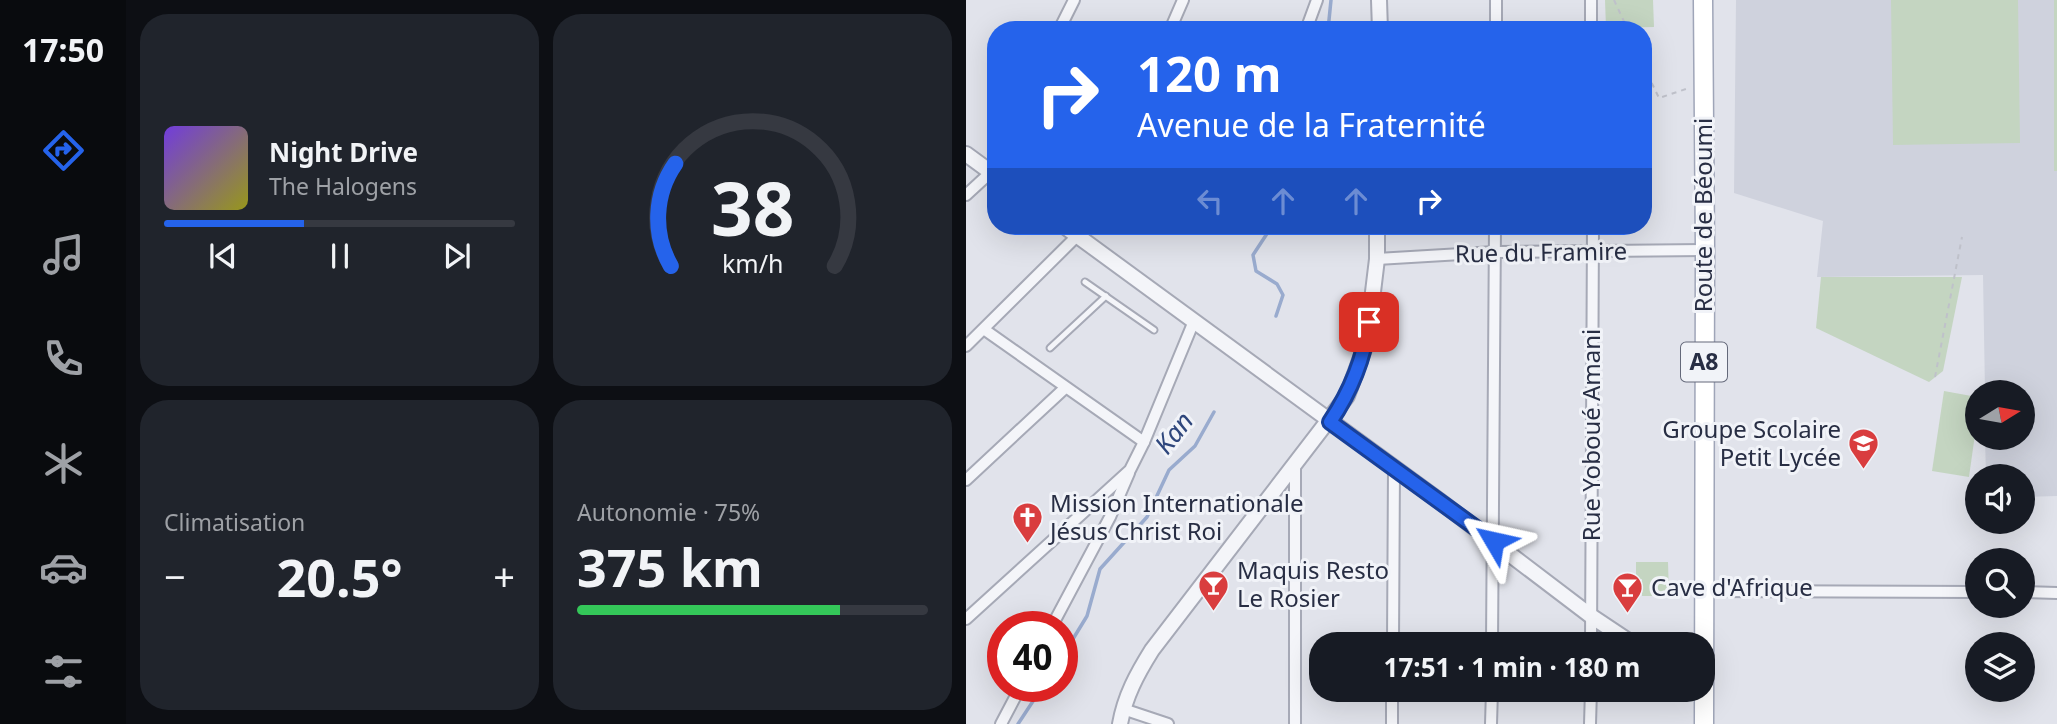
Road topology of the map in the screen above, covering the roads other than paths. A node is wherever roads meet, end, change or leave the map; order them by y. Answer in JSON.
{"nodes":[{"id":1,"x":1074,"y":0,"type":"edge"},
{"id":2,"x":1183,"y":0,"type":"edge"},
{"id":3,"x":1317,"y":0,"type":"edge"},
{"id":4,"x":1379,"y":0,"type":"edge"},
{"id":5,"x":1496,"y":0,"type":"edge"},
{"id":6,"x":1591,"y":0,"type":"edge"},
{"id":7,"x":1703,"y":0,"type":"edge"},
{"id":8,"x":1064,"y":21,"type":"edge"},
{"id":9,"x":1174,"y":21,"type":"edge"},
{"id":10,"x":1309,"y":21,"type":"edge"},
{"id":11,"x":1380,"y":21,"type":"edge"},
{"id":12,"x":1496,"y":21,"type":"edge"},
{"id":13,"x":1591,"y":21,"type":"edge"},
{"id":14,"x":966,"y":153,"type":"edge"},
{"id":15,"x":987,"y":166,"type":"edge"},
{"id":16,"x":987,"y":176,"type":"edge"},
{"id":17,"x":966,"y":195,"type":"edge"},
{"id":18,"x":1075,"y":235,"type":"edge"},
{"id":19,"x":1084,"y":235,"type":"edge"},
{"id":20,"x":1377,"y":235,"type":"edge"},
{"id":21,"x":1495,"y":235,"type":"edge"},
{"id":22,"x":1593,"y":235,"type":"edge"},
{"id":23,"x":1705,"y":250,"type":"junction"},
{"id":24,"x":1594,"y":251,"type":"junction"},
{"id":25,"x":1495,"y":252,"type":"junction"},
{"id":26,"x":1377,"y":259,"type":"junction"},
{"id":27,"x":1085,"y":282,"type":"dead end"},
{"id":28,"x":1106,"y":296,"type":"junction"},
{"id":29,"x":1194,"y":321,"type":"junction"},
{"id":30,"x":985,"y":330,"type":"junction"},
{"id":31,"x":1154,"y":330,"type":"dead end"},
{"id":32,"x":966,"y":346,"type":"edge"},
{"id":33,"x":1050,"y":348,"type":"dead end"},
{"id":34,"x":1065,"y":388,"type":"junction"},
{"id":35,"x":1330,"y":422,"type":"junction"},
{"id":36,"x":1144,"y":442,"type":"junction"},
{"id":37,"x":1295,"y":465,"type":"junction"},
{"id":38,"x":1394,"y":468,"type":"junction"},
{"id":39,"x":1130,"y":470,"type":"junction"},
{"id":40,"x":966,"y":480,"type":"edge"},
{"id":41,"x":1494,"y":541,"type":"junction"},
{"id":42,"x":1703,"y":591,"type":"junction"},
{"id":43,"x":1965,"y":592,"type":"edge"},
{"id":44,"x":2035,"y":592,"type":"edge"},
{"id":45,"x":2057,"y":593,"type":"edge"},
{"id":46,"x":1060,"y":611,"type":"edge"},
{"id":47,"x":1591,"y":616,"type":"junction"},
{"id":48,"x":966,"y":618,"type":"edge"},
{"id":49,"x":1393,"y":632,"type":"edge"},
{"id":50,"x":1492,"y":632,"type":"edge"},
{"id":51,"x":1591,"y":632,"type":"edge"},
{"id":52,"x":1615,"y":632,"type":"edge"},
{"id":53,"x":1703,"y":632,"type":"edge"},
{"id":54,"x":1013,"y":702,"type":"edge"},
{"id":55,"x":1392,"y":702,"type":"edge"},
{"id":56,"x":1492,"y":702,"type":"edge"},
{"id":57,"x":1591,"y":702,"type":"edge"},
{"id":58,"x":1703,"y":702,"type":"edge"},
{"id":59,"x":1121,"y":717,"type":"edge"},
{"id":60,"x":1001,"y":724,"type":"edge"},
{"id":61,"x":1168,"y":724,"type":"edge"},
{"id":62,"x":1295,"y":724,"type":"edge"},
{"id":63,"x":1392,"y":724,"type":"edge"},
{"id":64,"x":1491,"y":724,"type":"edge"},
{"id":65,"x":1590,"y":724,"type":"edge"},
{"id":66,"x":1704,"y":724,"type":"edge"}],
"edges":[{"from":1,"to":8,"type":"street"},
{"from":2,"to":9,"type":"street"},
{"from":3,"to":10,"type":"street"},
{"from":4,"to":11,"type":"street"},
{"from":5,"to":12,"type":"street"},
{"from":6,"to":13,"type":"street"},
{"from":7,"to":23,"type":"main road","name":"Route de Béoumi","number":"A8"},
{"from":14,"to":15,"type":"street"},
{"from":16,"to":17,"type":"street"},
{"from":18,"to":30,"type":"street"},
{"from":19,"to":29,"type":"street"},
{"from":20,"to":26,"type":"street"},
{"from":21,"to":25,"type":"street"},
{"from":22,"to":24,"type":"street","name":"Rue Yoboué Amani"},
{"from":23,"to":24,"type":"street","name":"Rue du Framire"},
{"from":23,"to":42,"type":"main road","name":"Route de Béoumi","number":"A8"},
{"from":24,"to":25,"type":"street","name":"Rue du Framire"},
{"from":24,"to":47,"type":"street","name":"Rue Yoboué Amani"},
{"from":25,"to":26,"type":"street","name":"Rue du Framire"},
{"from":25,"to":41,"type":"street"},
{"from":26,"to":35,"type":"street"},
{"from":27,"to":28,"type":"lane"},
{"from":28,"to":31,"type":"lane"},
{"from":28,"to":33,"type":"lane"},
{"from":29,"to":35,"type":"street"},
{"from":29,"to":36,"type":"street"},
{"from":30,"to":32,"type":"street"},
{"from":30,"to":34,"type":"street"},
{"from":34,"to":36,"type":"street"},
{"from":34,"to":40,"type":"street"},
{"from":35,"to":37,"type":"street"},
{"from":35,"to":38,"type":"street"},
{"from":36,"to":39,"type":"street"},
{"from":37,"to":59,"type":"street"},
{"from":37,"to":62,"type":"street"},
{"from":38,"to":41,"type":"street"},
{"from":38,"to":49,"type":"street"},
{"from":39,"to":46,"type":"street"},
{"from":39,"to":48,"type":"street"},
{"from":41,"to":47,"type":"street"},
{"from":41,"to":50,"type":"street"},
{"from":42,"to":43,"type":"street"},
{"from":42,"to":53,"type":"main road","name":"Route de Béoumi","number":"A8"},
{"from":44,"to":45,"type":"street"},
{"from":47,"to":51,"type":"street","name":"Rue Yoboué Amani"},
{"from":47,"to":52,"type":"street"},
{"from":54,"to":60,"type":"street"},
{"from":55,"to":63,"type":"street"},
{"from":56,"to":64,"type":"street"},
{"from":57,"to":65,"type":"street"},
{"from":58,"to":66,"type":"main road","name":"Route de Béoumi","number":"A8"},
{"from":59,"to":61,"type":"street"}]}
